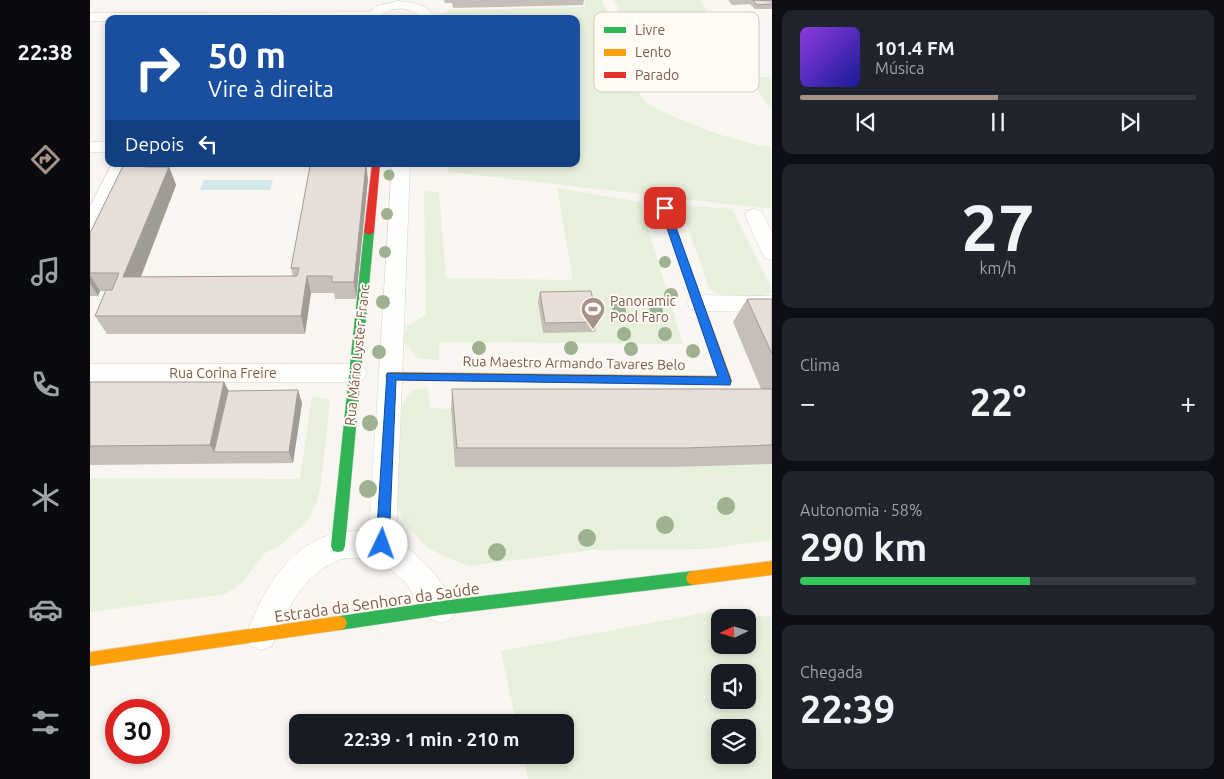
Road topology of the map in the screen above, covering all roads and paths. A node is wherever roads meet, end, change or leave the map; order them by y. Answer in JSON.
{"nodes":[{"id":1,"x":204,"y":0,"type":"edge"},
{"id":2,"x":391,"y":3,"type":"edge"},
{"id":3,"x":409,"y":3,"type":"edge"},
{"id":4,"x":196,"y":15,"type":"edge"},
{"id":5,"x":375,"y":15,"type":"edge"},
{"id":6,"x":426,"y":15,"type":"edge"},
{"id":7,"x":90,"y":17,"type":"edge"},
{"id":8,"x":105,"y":17,"type":"edge"},
{"id":9,"x":90,"y":147,"type":"edge"},
{"id":10,"x":105,"y":148,"type":"edge"},
{"id":11,"x":119,"y":167,"type":"edge"},
{"id":12,"x":376,"y":167,"type":"edge"},
{"id":13,"x":401,"y":167,"type":"edge"},
{"id":14,"x":665,"y":208,"type":"dead end"},
{"id":15,"x":754,"y":215,"type":"dead end"},
{"id":16,"x":90,"y":224,"type":"edge"},
{"id":17,"x":772,"y":253,"type":"edge"},
{"id":18,"x":698,"y":302,"type":"junction"},
{"id":19,"x":772,"y":304,"type":"edge"},
{"id":20,"x":90,"y":373,"type":"edge"},
{"id":21,"x":355,"y":373,"type":"junction"},
{"id":22,"x":391,"y":376,"type":"junction"},
{"id":23,"x":382,"y":544,"type":"junction"},
{"id":24,"x":338,"y":546,"type":"junction"},
{"id":25,"x":772,"y":568,"type":"edge"},
{"id":26,"x":669,"y":580,"type":"junction"},
{"id":27,"x":738,"y":584,"type":"dead end"},
{"id":28,"x":441,"y":608,"type":"junction"},
{"id":29,"x":261,"y":635,"type":"junction"},
{"id":30,"x":90,"y":660,"type":"edge"}],
"edges":[{"from":1,"to":4,"type":"street"},
{"from":2,"to":3,"type":"street"},
{"from":2,"to":5,"type":"street"},
{"from":3,"to":6,"type":"street"},
{"from":7,"to":8,"type":"street"},
{"from":9,"to":10,"type":"street"},
{"from":11,"to":16,"type":"street"},
{"from":12,"to":21,"type":"street","name":"Rua Mário Lyster Franc"},
{"from":13,"to":22,"type":"street"},
{"from":14,"to":18,"type":"street"},
{"from":15,"to":17,"type":"street"},
{"from":18,"to":19,"type":"street"},
{"from":18,"to":22,"type":"street","name":"Rua Maestro Armando Tavares Belo"},
{"from":20,"to":21,"type":"street","name":"Rua Corina Freire"},
{"from":21,"to":24,"type":"street","name":"Rua Mário Lyster Franc"},
{"from":22,"to":23,"type":"street"},
{"from":23,"to":24,"type":"street"},
{"from":23,"to":28,"type":"street"},
{"from":24,"to":29,"type":"street"},
{"from":25,"to":26,"type":"street"},
{"from":26,"to":27,"type":"street"},
{"from":26,"to":28,"type":"street","name":"Estrada da Senhora da Saúde"},
{"from":28,"to":29,"type":"street","name":"Estrada da Senhora da Saúde"},
{"from":29,"to":30,"type":"street","name":"Estrada da Senhora da Saúde"}]}
